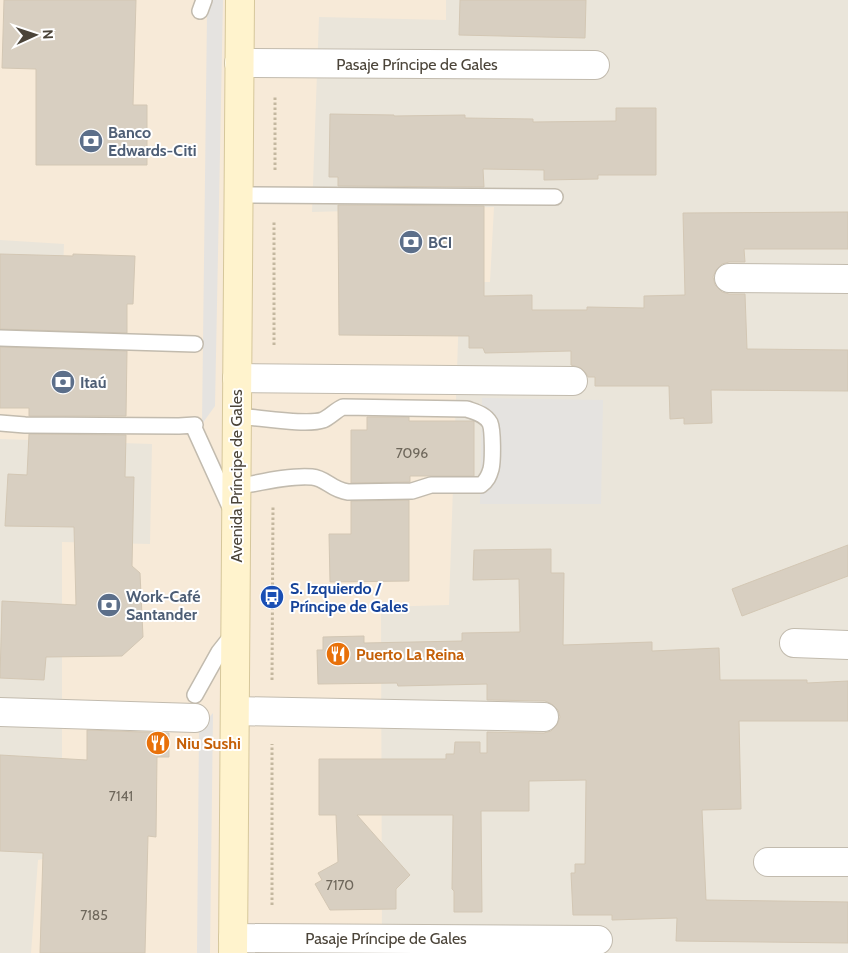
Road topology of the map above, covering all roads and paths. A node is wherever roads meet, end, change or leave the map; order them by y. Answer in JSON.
{"nodes":[{"id":1,"x":240,"y":0,"type":"edge"},
{"id":2,"x":239,"y":63,"type":"junction"},
{"id":3,"x":595,"y":65,"type":"dead end"},
{"id":4,"x":238,"y":195,"type":"junction"},
{"id":5,"x":554,"y":197,"type":"dead end"},
{"id":6,"x":729,"y":278,"type":"dead end"},
{"id":7,"x":848,"y":279,"type":"edge"},
{"id":8,"x":0,"y":338,"type":"edge"},
{"id":9,"x":195,"y":344,"type":"dead end"},
{"id":10,"x":237,"y":378,"type":"junction"},
{"id":11,"x":573,"y":381,"type":"dead end"},
{"id":12,"x":236,"y":416,"type":"junction"},
{"id":13,"x":0,"y":423,"type":"edge"},
{"id":14,"x":236,"y":487,"type":"junction"},
{"id":15,"x":236,"y":520,"type":"junction"},
{"id":16,"x":235,"y":630,"type":"junction"},
{"id":17,"x":794,"y":643,"type":"dead end"},
{"id":18,"x":848,"y":645,"type":"edge"},
{"id":19,"x":195,"y":707,"type":"joint"},
{"id":20,"x":235,"y":711,"type":"junction"},
{"id":21,"x":0,"y":712,"type":"edge"},
{"id":22,"x":544,"y":716,"type":"dead end"},
{"id":23,"x":768,"y":862,"type":"dead end"},
{"id":24,"x":848,"y":862,"type":"edge"},
{"id":25,"x":598,"y":940,"type":"dead end"},
{"id":26,"x":233,"y":945,"type":"edge"}],
"edges":[{"from":1,"to":2,"type":"main road","name":"Avenida Príncipe de Gales"},
{"from":2,"to":3,"type":"street","name":"Pasaje Príncipe de Gales"},
{"from":2,"to":4,"type":"main road","name":"Avenida Príncipe de Gales"},
{"from":4,"to":5,"type":"lane"},
{"from":4,"to":10,"type":"main road","name":"Avenida Príncipe de Gales"},
{"from":6,"to":7,"type":"street"},
{"from":8,"to":9,"type":"lane"},
{"from":10,"to":11,"type":"street"},
{"from":10,"to":12,"type":"main road","name":"Avenida Príncipe de Gales"},
{"from":12,"to":14,"type":"main road","name":"Avenida Príncipe de Gales"},
{"from":12,"to":14,"type":"lane"},
{"from":13,"to":15,"type":"lane"},
{"from":14,"to":15,"type":"main road","name":"Avenida Príncipe de Gales"},
{"from":15,"to":16,"type":"main road","name":"Avenida Príncipe de Gales"},
{"from":16,"to":19,"type":"lane"},
{"from":16,"to":20,"type":"main road","name":"Avenida Príncipe de Gales"},
{"from":17,"to":18,"type":"street"},
{"from":19,"to":21,"type":"street"},
{"from":20,"to":22,"type":"street"},
{"from":20,"to":26,"type":"main road","name":"Avenida Príncipe de Gales"},
{"from":23,"to":24,"type":"street"},
{"from":25,"to":26,"type":"street","name":"Pasaje Príncipe de Gales"}]}
